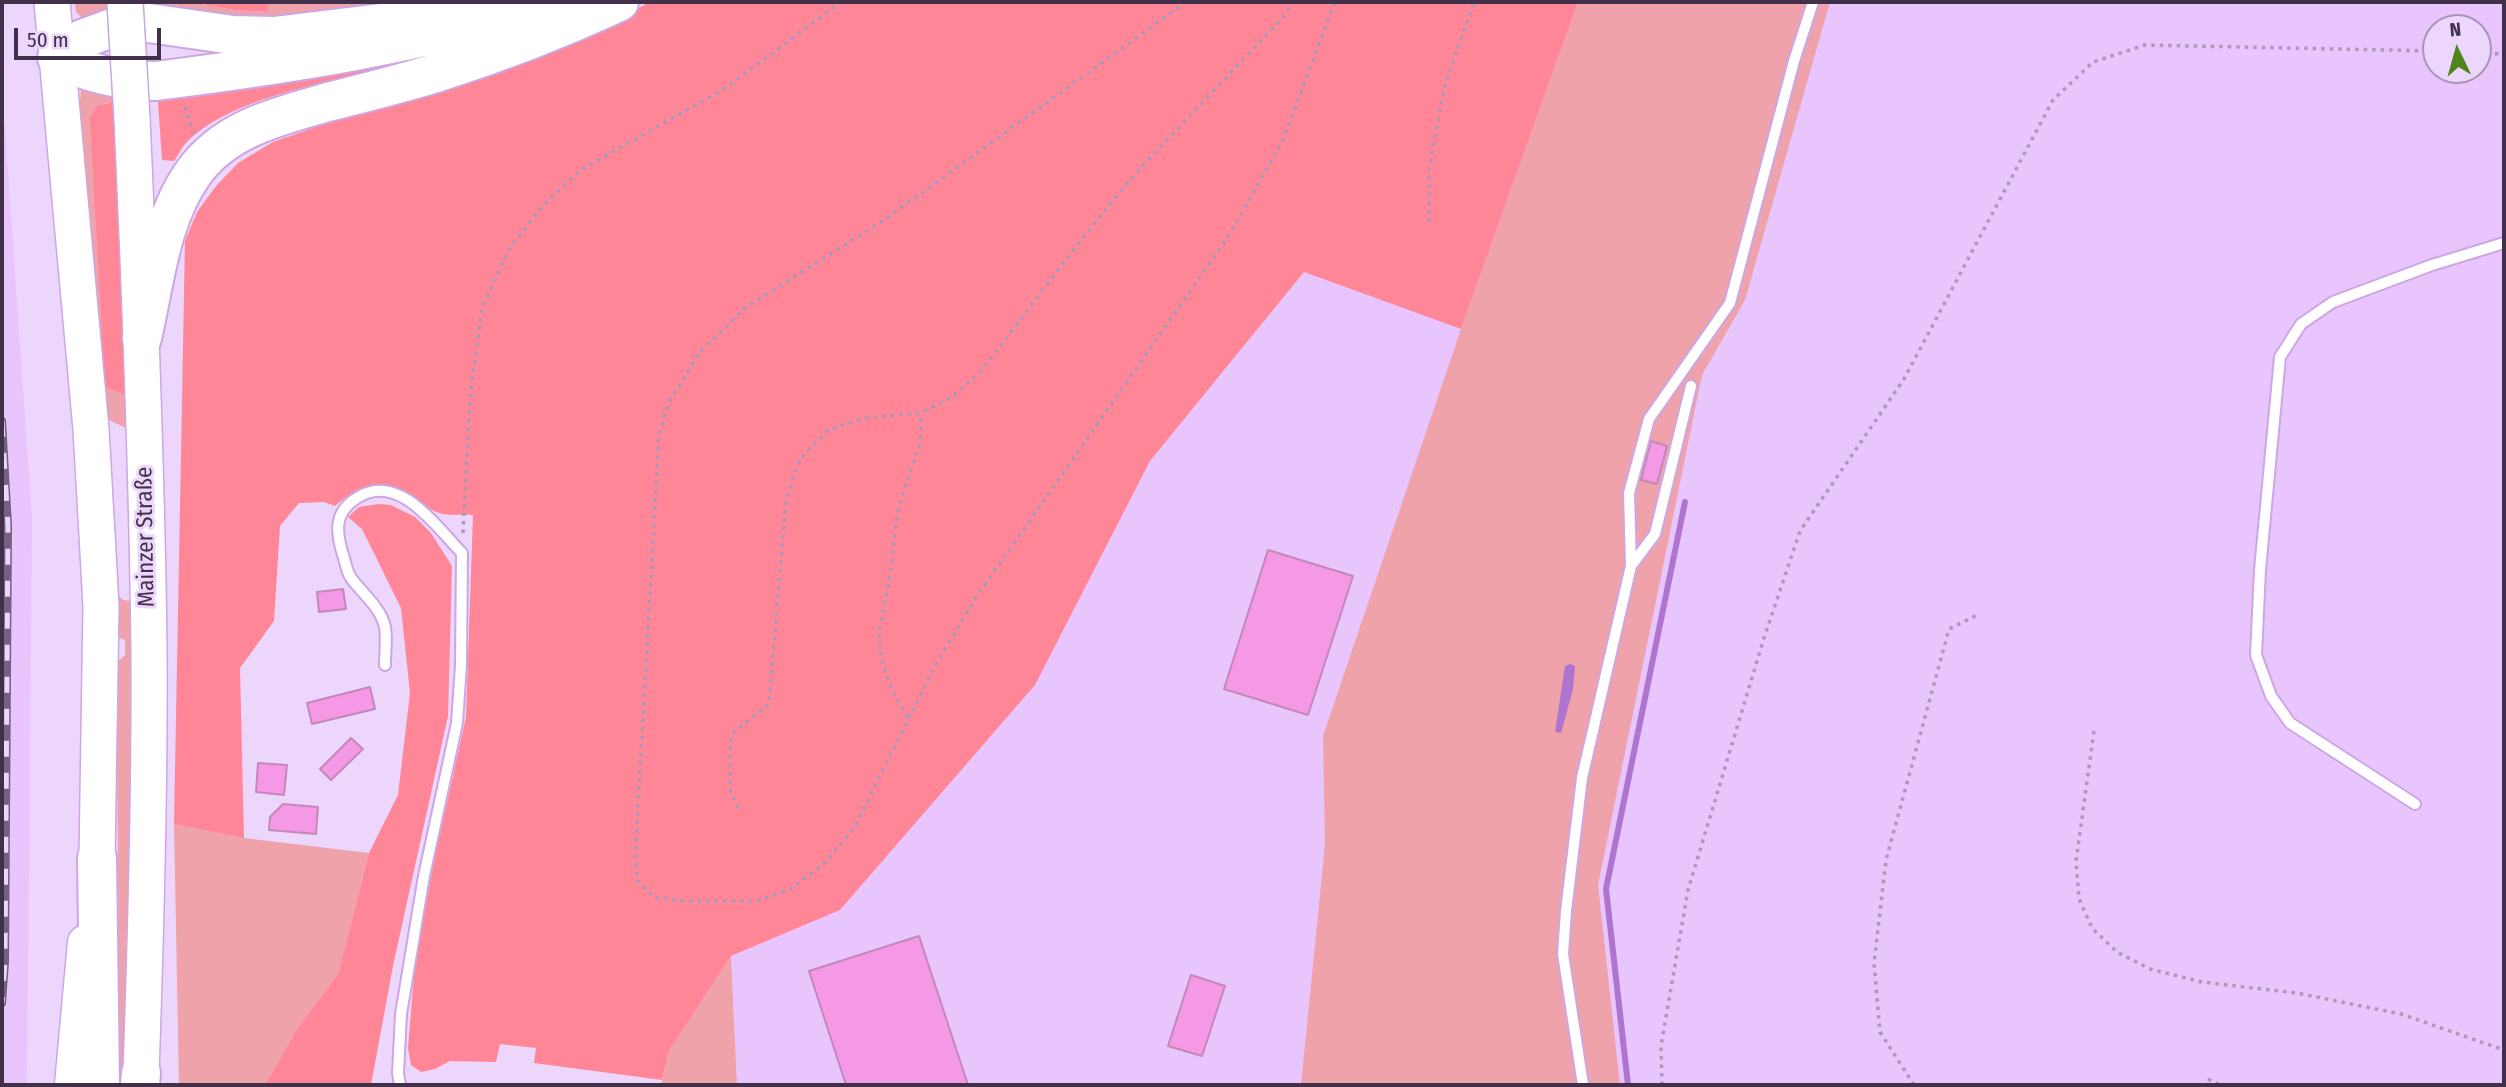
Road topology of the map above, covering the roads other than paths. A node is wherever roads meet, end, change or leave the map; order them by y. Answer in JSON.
{"nodes":[{"id":1,"x":52,"y":2,"type":"edge"},
{"id":2,"x":125,"y":2,"type":"edge"},
{"id":3,"x":472,"y":2,"type":"edge"},
{"id":4,"x":556,"y":2,"type":"edge"},
{"id":5,"x":619,"y":2,"type":"edge"},
{"id":6,"x":1813,"y":2,"type":"edge"},
{"id":7,"x":57,"y":58,"type":"junction"},
{"id":8,"x":2504,"y":243,"type":"edge"},
{"id":9,"x":142,"y":338,"type":"junction"},
{"id":10,"x":1691,"y":386,"type":"dead end"},
{"id":11,"x":1630,"y":566,"type":"junction"},
{"id":12,"x":385,"y":665,"type":"dead end"},
{"id":13,"x":2415,"y":804,"type":"dead end"},
{"id":14,"x":97,"y":858,"type":"junction"},
{"id":15,"x":142,"y":1081,"type":"edge"},
{"id":16,"x":71,"y":1085,"type":"edge"},
{"id":17,"x":100,"y":1085,"type":"edge"},
{"id":18,"x":400,"y":1085,"type":"edge"},
{"id":19,"x":1583,"y":1085,"type":"edge"}],
"edges":[{"from":1,"to":7,"type":"main road","name":"Mainzer Straße"},
{"from":2,"to":9,"type":"main road","name":"Mainzer Straße","bridge":true},
{"from":3,"to":7,"type":"highway"},
{"from":4,"to":7,"type":"highway"},
{"from":5,"to":9,"type":"highway"},
{"from":6,"to":11,"type":"lane"},
{"from":7,"to":14,"type":"main road","name":"Mainzer Straße"},
{"from":8,"to":13,"type":"lane"},
{"from":9,"to":15,"type":"main road","name":"Mainzer Straße"},
{"from":10,"to":11,"type":"lane"},
{"from":11,"to":19,"type":"lane"},
{"from":12,"to":18,"type":"lane"},
{"from":14,"to":16,"type":"main road"},
{"from":14,"to":17,"type":"highway"}]}
